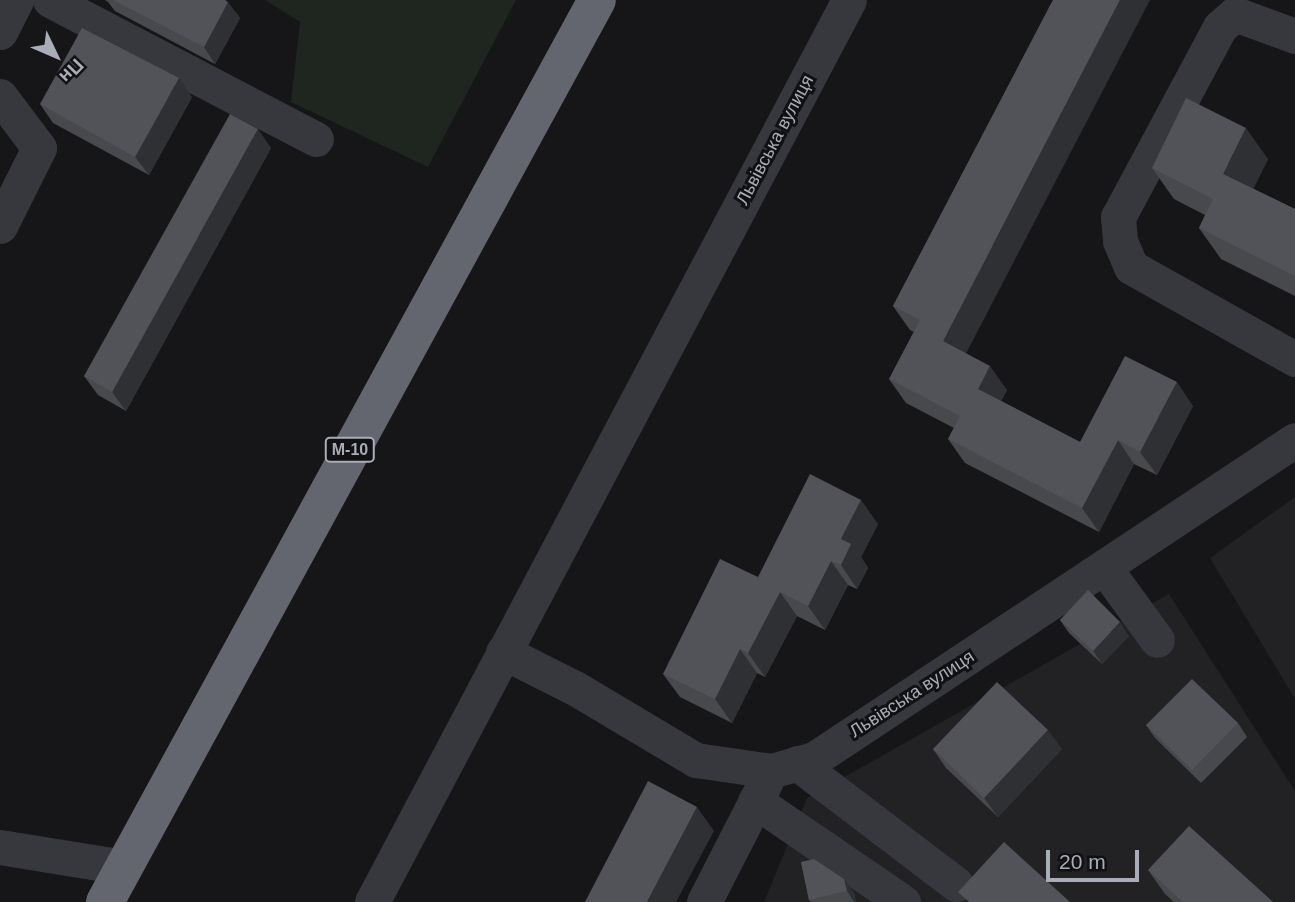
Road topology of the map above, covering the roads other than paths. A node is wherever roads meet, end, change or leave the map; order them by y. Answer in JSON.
{"nodes":[{"id":1,"x":16,"y":0,"type":"edge"},
{"id":2,"x":50,"y":0,"type":"edge"},
{"id":3,"x":597,"y":0,"type":"edge"},
{"id":4,"x":849,"y":0,"type":"edge"},
{"id":5,"x":0,"y":32,"type":"edge"},
{"id":6,"x":1295,"y":36,"type":"edge"},
{"id":7,"x":0,"y":96,"type":"edge"},
{"id":8,"x":316,"y":139,"type":"dead end"},
{"id":9,"x":0,"y":226,"type":"edge"},
{"id":10,"x":1295,"y":359,"type":"edge"},
{"id":11,"x":1295,"y":440,"type":"edge"},
{"id":12,"x":1104,"y":567,"type":"junction"},
{"id":13,"x":1157,"y":640,"type":"dead end"},
{"id":14,"x":503,"y":652,"type":"junction"},
{"id":15,"x":774,"y":778,"type":"junction"},
{"id":16,"x":0,"y":847,"type":"edge"},
{"id":17,"x":124,"y":867,"type":"junction"},
{"id":18,"x":956,"y":884,"type":"dead end"},
{"id":19,"x":105,"y":902,"type":"edge"},
{"id":20,"x":372,"y":902,"type":"edge"},
{"id":21,"x":704,"y":902,"type":"edge"},
{"id":22,"x":903,"y":902,"type":"edge"}],
"edges":[{"from":1,"to":5,"type":"street"},
{"from":2,"to":8,"type":"street"},
{"from":3,"to":17,"type":"highway","number":"М-10"},
{"from":4,"to":14,"type":"street","name":"Львівська вулиця"},
{"from":6,"to":10,"type":"street"},
{"from":7,"to":9,"type":"street"},
{"from":11,"to":12,"type":"street","name":"Львівська вулиця"},
{"from":12,"to":13,"type":"street"},
{"from":12,"to":15,"type":"street","name":"Львівська вулиця"},
{"from":14,"to":15,"type":"street"},
{"from":14,"to":20,"type":"street","name":"Львівська вулиця"},
{"from":15,"to":18,"type":"street"},
{"from":15,"to":21,"type":"street"},
{"from":15,"to":22,"type":"street"},
{"from":16,"to":17,"type":"street"},
{"from":17,"to":19,"type":"highway","number":"М-10"}]}
